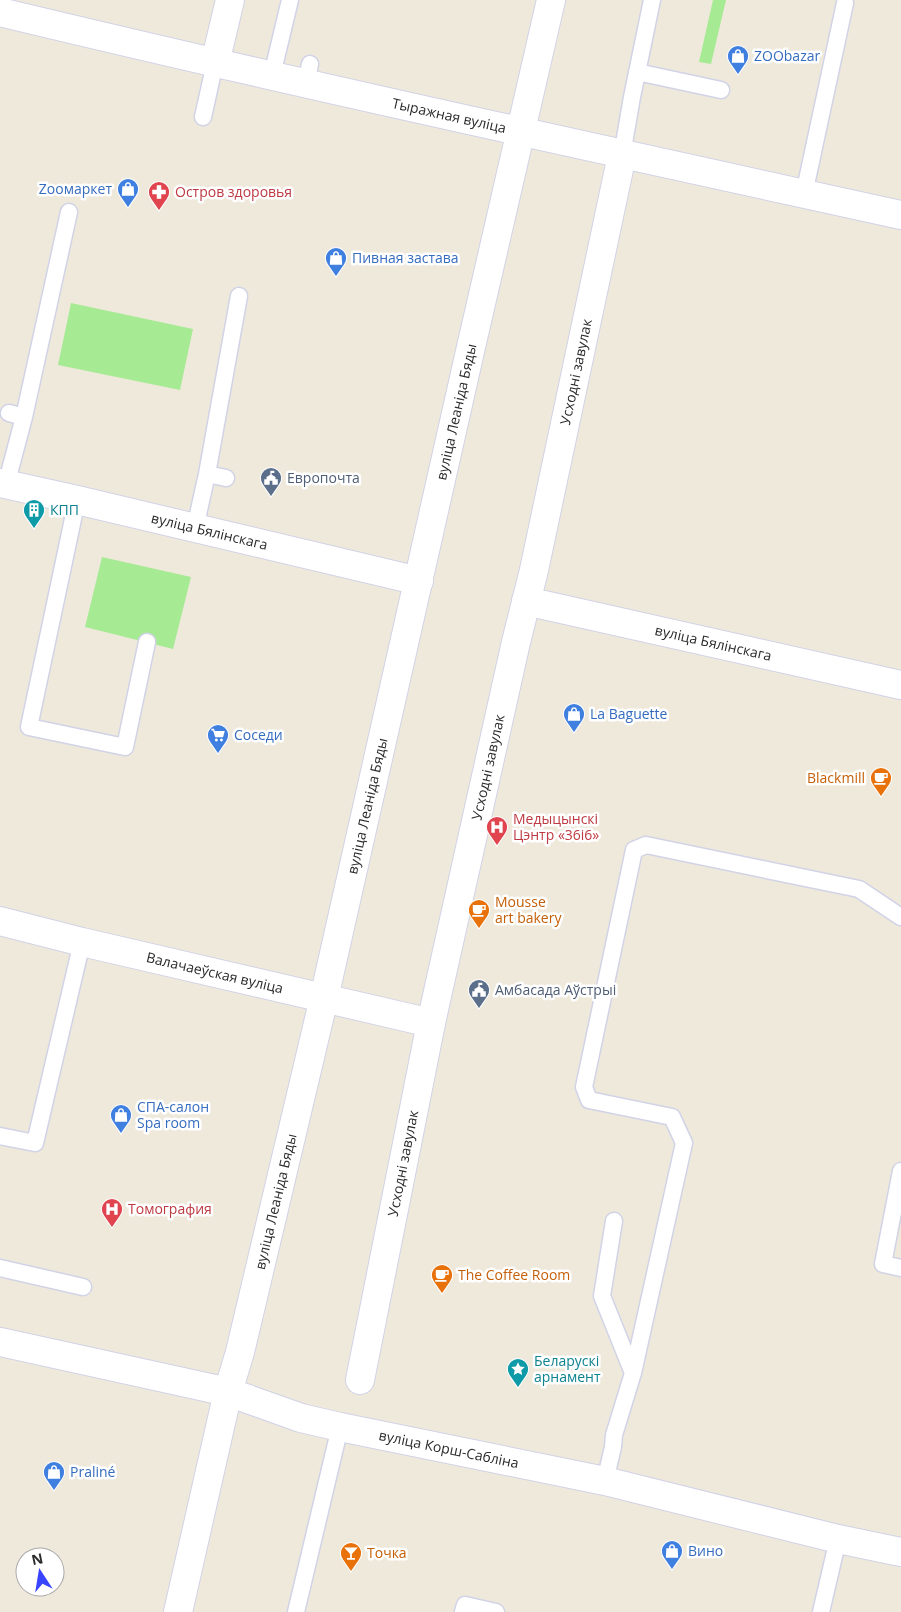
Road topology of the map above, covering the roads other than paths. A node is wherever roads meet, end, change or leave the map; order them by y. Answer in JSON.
{"nodes":[{"id":1,"x":230,"y":0,"type":"edge"},
{"id":2,"x":290,"y":0,"type":"edge"},
{"id":3,"x":551,"y":0,"type":"edge"},
{"id":4,"x":652,"y":0,"type":"edge"},
{"id":5,"x":845,"y":3,"type":"dead end"},
{"id":6,"x":0,"y":12,"type":"edge"},
{"id":7,"x":215,"y":63,"type":"junction"},
{"id":8,"x":637,"y":72,"type":"junction"},
{"id":9,"x":272,"y":76,"type":"junction"},
{"id":10,"x":721,"y":90,"type":"dead end"},
{"id":11,"x":203,"y":117,"type":"dead end"},
{"id":12,"x":521,"y":131,"type":"junction"},
{"id":13,"x":622,"y":155,"type":"junction"},
{"id":14,"x":804,"y":194,"type":"junction"},
{"id":15,"x":69,"y":212,"type":"dead end"},
{"id":16,"x":901,"y":215,"type":"edge"},
{"id":17,"x":239,"y":296,"type":"dead end"},
{"id":18,"x":207,"y":474,"type":"junction"},
{"id":19,"x":226,"y":478,"type":"dead end"},
{"id":20,"x":3,"y":484,"type":"edge"},
{"id":21,"x":77,"y":500,"type":"junction"},
{"id":22,"x":195,"y":528,"type":"junction"},
{"id":23,"x":419,"y":581,"type":"junction"},
{"id":24,"x":526,"y":602,"type":"junction"},
{"id":25,"x":147,"y":642,"type":"dead end"},
{"id":26,"x":901,"y":685,"type":"edge"},
{"id":27,"x":901,"y":917,"type":"edge"},
{"id":28,"x":0,"y":921,"type":"edge"},
{"id":29,"x":82,"y":942,"type":"junction"},
{"id":30,"x":324,"y":998,"type":"junction"},
{"id":31,"x":431,"y":1023,"type":"junction"},
{"id":32,"x":0,"y":1136,"type":"edge"},
{"id":33,"x":901,"y":1171,"type":"edge"},
{"id":34,"x":614,"y":1221,"type":"dead end"},
{"id":35,"x":0,"y":1268,"type":"edge"},
{"id":36,"x":901,"y":1268,"type":"edge"},
{"id":37,"x":83,"y":1287,"type":"dead end"},
{"id":38,"x":0,"y":1342,"type":"edge"},
{"id":39,"x":633,"y":1373,"type":"junction"},
{"id":40,"x":360,"y":1380,"type":"dead end"},
{"id":41,"x":228,"y":1392,"type":"junction"},
{"id":42,"x":340,"y":1427,"type":"junction"},
{"id":43,"x":605,"y":1481,"type":"junction"},
{"id":44,"x":838,"y":1539,"type":"junction"},
{"id":45,"x":901,"y":1552,"type":"edge"},
{"id":46,"x":178,"y":1612,"type":"edge"},
{"id":47,"x":296,"y":1612,"type":"edge"},
{"id":48,"x":463,"y":1612,"type":"edge"},
{"id":49,"x":496,"y":1612,"type":"edge"},
{"id":50,"x":820,"y":1612,"type":"edge"}],
"edges":[{"from":1,"to":7,"type":"street"},
{"from":2,"to":9,"type":"lane"},
{"from":3,"to":12,"type":"street","name":"вуліца Леаніда Бяды"},
{"from":4,"to":8,"type":"lane"},
{"from":5,"to":14,"type":"lane"},
{"from":6,"to":7,"type":"street","name":"Тыражная вуліца"},
{"from":7,"to":9,"type":"street","name":"Тыражная вуліца"},
{"from":7,"to":11,"type":"lane"},
{"from":8,"to":10,"type":"lane"},
{"from":8,"to":13,"type":"lane"},
{"from":9,"to":12,"type":"street","name":"Тыражная вуліца"},
{"from":12,"to":13,"type":"street","name":"Тыражная вуліца"},
{"from":12,"to":23,"type":"street","name":"вуліца Леаніда Бяды"},
{"from":13,"to":14,"type":"street","name":"Тыражная вуліца"},
{"from":13,"to":24,"type":"street","name":"Усходні завулак"},
{"from":14,"to":16,"type":"street","name":"Тыражная вуліца"},
{"from":15,"to":20,"type":"lane"},
{"from":17,"to":18,"type":"lane"},
{"from":18,"to":19,"type":"lane"},
{"from":18,"to":22,"type":"lane"},
{"from":20,"to":21,"type":"street","name":"вуліца Бялінскага"},
{"from":21,"to":22,"type":"street","name":"вуліца Бялінскага"},
{"from":21,"to":25,"type":"lane"},
{"from":22,"to":23,"type":"street","name":"вуліца Бялінскага"},
{"from":23,"to":30,"type":"street","name":"вуліца Леаніда Бяды"},
{"from":24,"to":26,"type":"street","name":"вуліца Бялінскага"},
{"from":24,"to":31,"type":"street","name":"Усходні завулак"},
{"from":27,"to":39,"type":"lane"},
{"from":28,"to":29,"type":"street","name":"Валачаеўская вуліца"},
{"from":29,"to":30,"type":"street","name":"Валачаеўская вуліца"},
{"from":29,"to":32,"type":"lane"},
{"from":30,"to":31,"type":"street","name":"Валачаеўская вуліца"},
{"from":30,"to":41,"type":"street","name":"вуліца Леаніда Бяды"},
{"from":31,"to":40,"type":"street","name":"Усходні завулак"},
{"from":33,"to":36,"type":"lane"},
{"from":34,"to":39,"type":"lane"},
{"from":35,"to":37,"type":"lane"},
{"from":38,"to":41,"type":"street","name":"вуліца Корш-Сабліна"},
{"from":39,"to":43,"type":"lane"},
{"from":41,"to":42,"type":"street","name":"вуліца Корш-Сабліна"},
{"from":41,"to":46,"type":"street","name":"вуліца Леаніда Бяды"},
{"from":42,"to":43,"type":"street","name":"вуліца Корш-Сабліна"},
{"from":42,"to":47,"type":"lane"},
{"from":43,"to":44,"type":"street","name":"вуліца Корш-Сабліна"},
{"from":44,"to":45,"type":"street","name":"вуліца Корш-Сабліна"},
{"from":44,"to":50,"type":"lane"},
{"from":48,"to":49,"type":"lane"}]}
